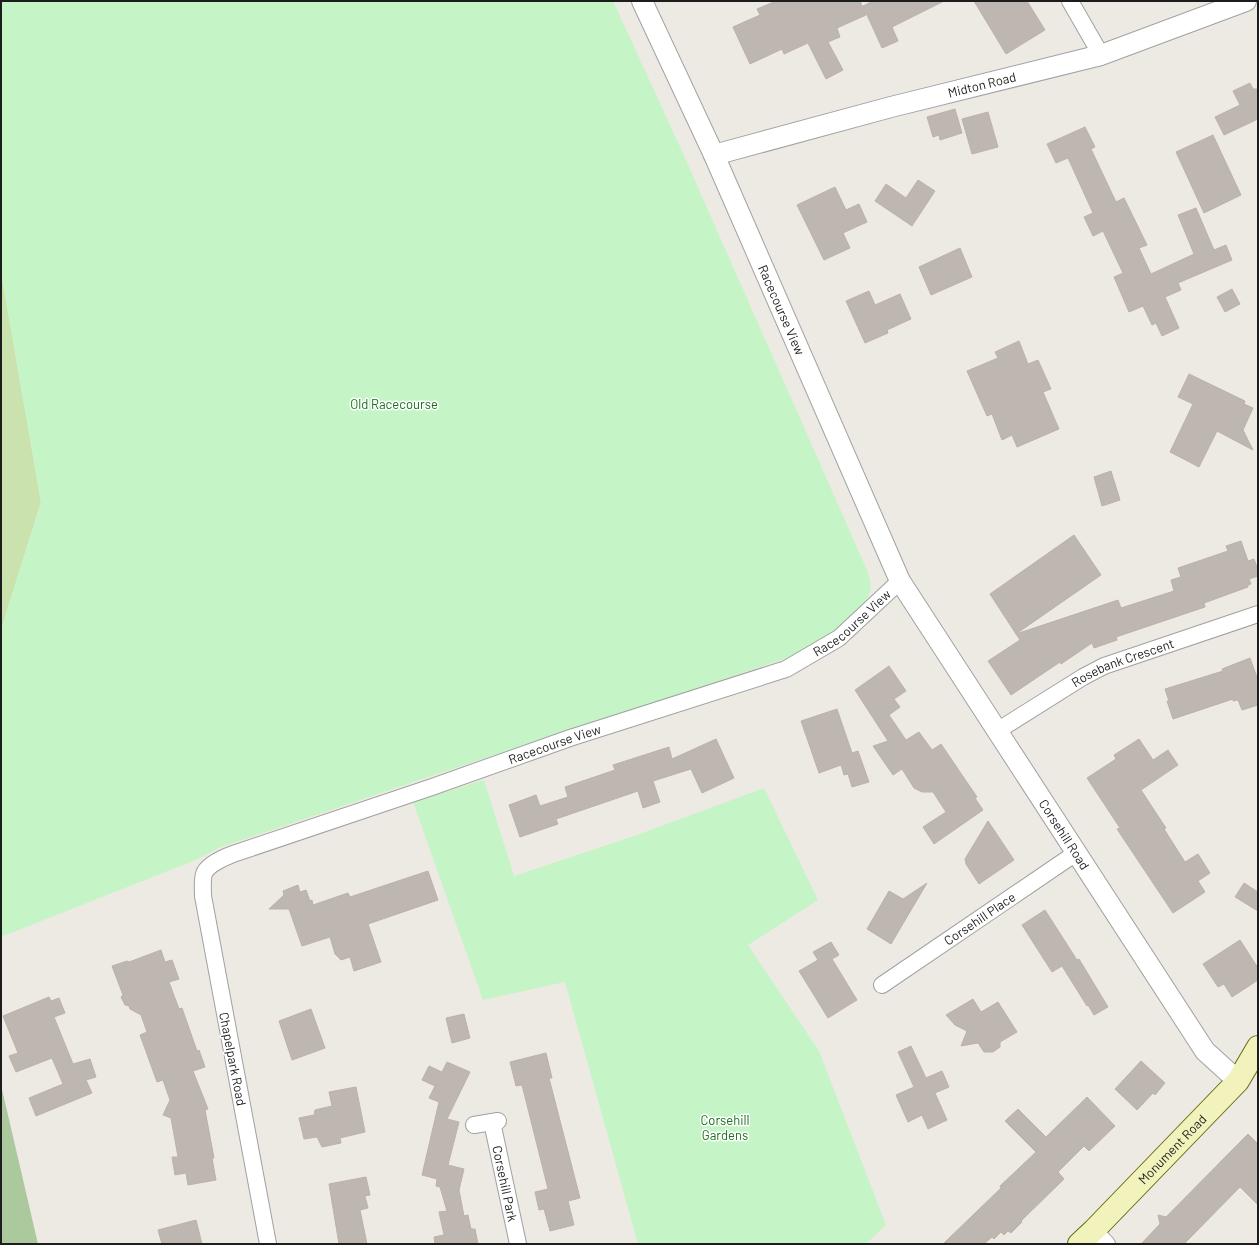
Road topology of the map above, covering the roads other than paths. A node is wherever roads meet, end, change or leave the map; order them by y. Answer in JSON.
{"nodes":[{"id":1,"x":642,"y":1,"type":"edge"},
{"id":2,"x":1070,"y":1,"type":"edge"},
{"id":3,"x":1246,"y":1,"type":"edge"},
{"id":4,"x":1101,"y":55,"type":"junction"},
{"id":5,"x":714,"y":155,"type":"junction"},
{"id":6,"x":900,"y":581,"type":"junction"},
{"id":7,"x":1258,"y":614,"type":"edge"},
{"id":8,"x":997,"y":731,"type":"junction"},
{"id":9,"x":1076,"y":853,"type":"junction"},
{"id":10,"x":204,"y":873,"type":"joint"},
{"id":11,"x":882,"y":985,"type":"dead end"},
{"id":12,"x":1258,"y":1047,"type":"edge"},
{"id":13,"x":1238,"y":1081,"type":"junction"},
{"id":14,"x":474,"y":1125,"type":"dead end"},
{"id":15,"x":1094,"y":1239,"type":"edge"},
{"id":16,"x":268,"y":1244,"type":"edge"},
{"id":17,"x":518,"y":1244,"type":"edge"}],
"edges":[{"from":1,"to":5,"type":"street","name":"Racecourse View"},
{"from":2,"to":4,"type":"street"},
{"from":3,"to":4,"type":"street","name":"Midton Road"},
{"from":4,"to":5,"type":"street","name":"Midton Road"},
{"from":5,"to":6,"type":"street","name":"Racecourse View"},
{"from":6,"to":8,"type":"street","name":"Corsehill Road"},
{"from":6,"to":10,"type":"street","name":"Racecourse View"},
{"from":7,"to":8,"type":"street","name":"Rosebank Crescent"},
{"from":8,"to":9,"type":"street","name":"Corsehill Road"},
{"from":9,"to":11,"type":"street","name":"Corsehill Place"},
{"from":9,"to":13,"type":"street","name":"Corsehill Road"},
{"from":10,"to":16,"type":"street","name":"Chapelpark Road"},
{"from":12,"to":13,"type":"main road","name":"Monument Road"},
{"from":13,"to":15,"type":"main road","name":"Monument Road"},
{"from":14,"to":17,"type":"street","name":"Corsehill Park"}]}
